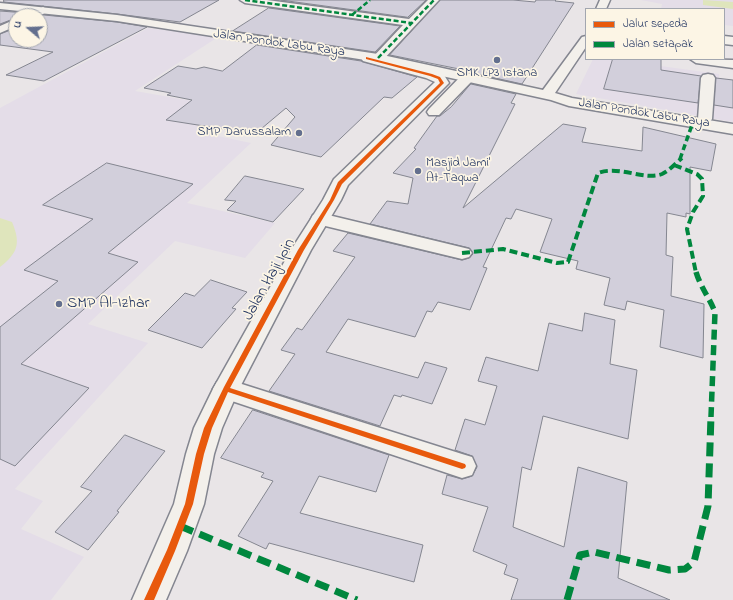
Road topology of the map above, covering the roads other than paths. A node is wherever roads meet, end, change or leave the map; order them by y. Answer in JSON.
{"nodes":[{"id":1,"x":245,"y":0,"type":"edge"},
{"id":2,"x":370,"y":0,"type":"edge"},
{"id":3,"x":434,"y":0,"type":"edge"},
{"id":4,"x":0,"y":6,"type":"edge"},
{"id":5,"x":22,"y":8,"type":"edge"},
{"id":6,"x":48,"y":9,"type":"edge"},
{"id":7,"x":352,"y":15,"type":"junction"},
{"id":8,"x":411,"y":23,"type":"junction"},
{"id":9,"x":585,"y":41,"type":"edge"},
{"id":10,"x":373,"y":58,"type":"junction"},
{"id":11,"x":703,"y":60,"type":"edge"},
{"id":12,"x":733,"y":64,"type":"edge"},
{"id":13,"x":467,"y":78,"type":"junction"},
{"id":14,"x":708,"y":78,"type":"dead end"},
{"id":15,"x":551,"y":96,"type":"junction"},
{"id":16,"x":593,"y":103,"type":"junction"},
{"id":17,"x":704,"y":119,"type":"junction"},
{"id":18,"x":406,"y":120,"type":"junction"},
{"id":19,"x":422,"y":124,"type":"junction"},
{"id":20,"x":726,"y":125,"type":"edge"},
{"id":21,"x":326,"y":210,"type":"junction"},
{"id":22,"x":462,"y":253,"type":"dead end"},
{"id":23,"x":226,"y":389,"type":"junction"},
{"id":24,"x":462,"y":466,"type":"dead end"},
{"id":25,"x":149,"y":600,"type":"edge"}],
"edges":[{"from":1,"to":7,"type":"street"},
{"from":2,"to":7,"type":"street"},
{"from":3,"to":8,"type":"street"},
{"from":4,"to":5,"type":"street","name":"Jalan Pondok Labu Raya"},
{"from":6,"to":10,"type":"street","name":"Jalan Pondok Labu Raya"},
{"from":7,"to":8,"type":"street"},
{"from":8,"to":10,"type":"street"},
{"from":9,"to":15,"type":"street"},
{"from":10,"to":13,"type":"street","name":"Jalan Pondok Labu Raya"},
{"from":10,"to":18,"type":"street","name":"Jalan Haji Ipin"},
{"from":11,"to":12,"type":"street"},
{"from":13,"to":15,"type":"street","name":"Jalan Pondok Labu Raya"},
{"from":13,"to":19,"type":"street"},
{"from":14,"to":17,"type":"street"},
{"from":15,"to":16,"type":"street","name":"Jalan Pondok Labu Raya"},
{"from":15,"to":16,"type":"street","name":"Jalan Pondok Labu Raya"},
{"from":16,"to":17,"type":"street","name":"Jalan Pondok Labu Raya"},
{"from":16,"to":20,"type":"street","name":"Jalan Pondok Labu Raya"},
{"from":17,"to":20,"type":"street","name":"Jalan Pondok Labu Raya"},
{"from":18,"to":19,"type":"street"},
{"from":18,"to":21,"type":"street","name":"Jalan Haji Ipin"},
{"from":19,"to":21,"type":"street"},
{"from":21,"to":22,"type":"street"},
{"from":21,"to":23,"type":"street","name":"Jalan Haji Ipin"},
{"from":23,"to":24,"type":"street"},
{"from":23,"to":25,"type":"street","name":"Jalan Haji Ipin"}]}
